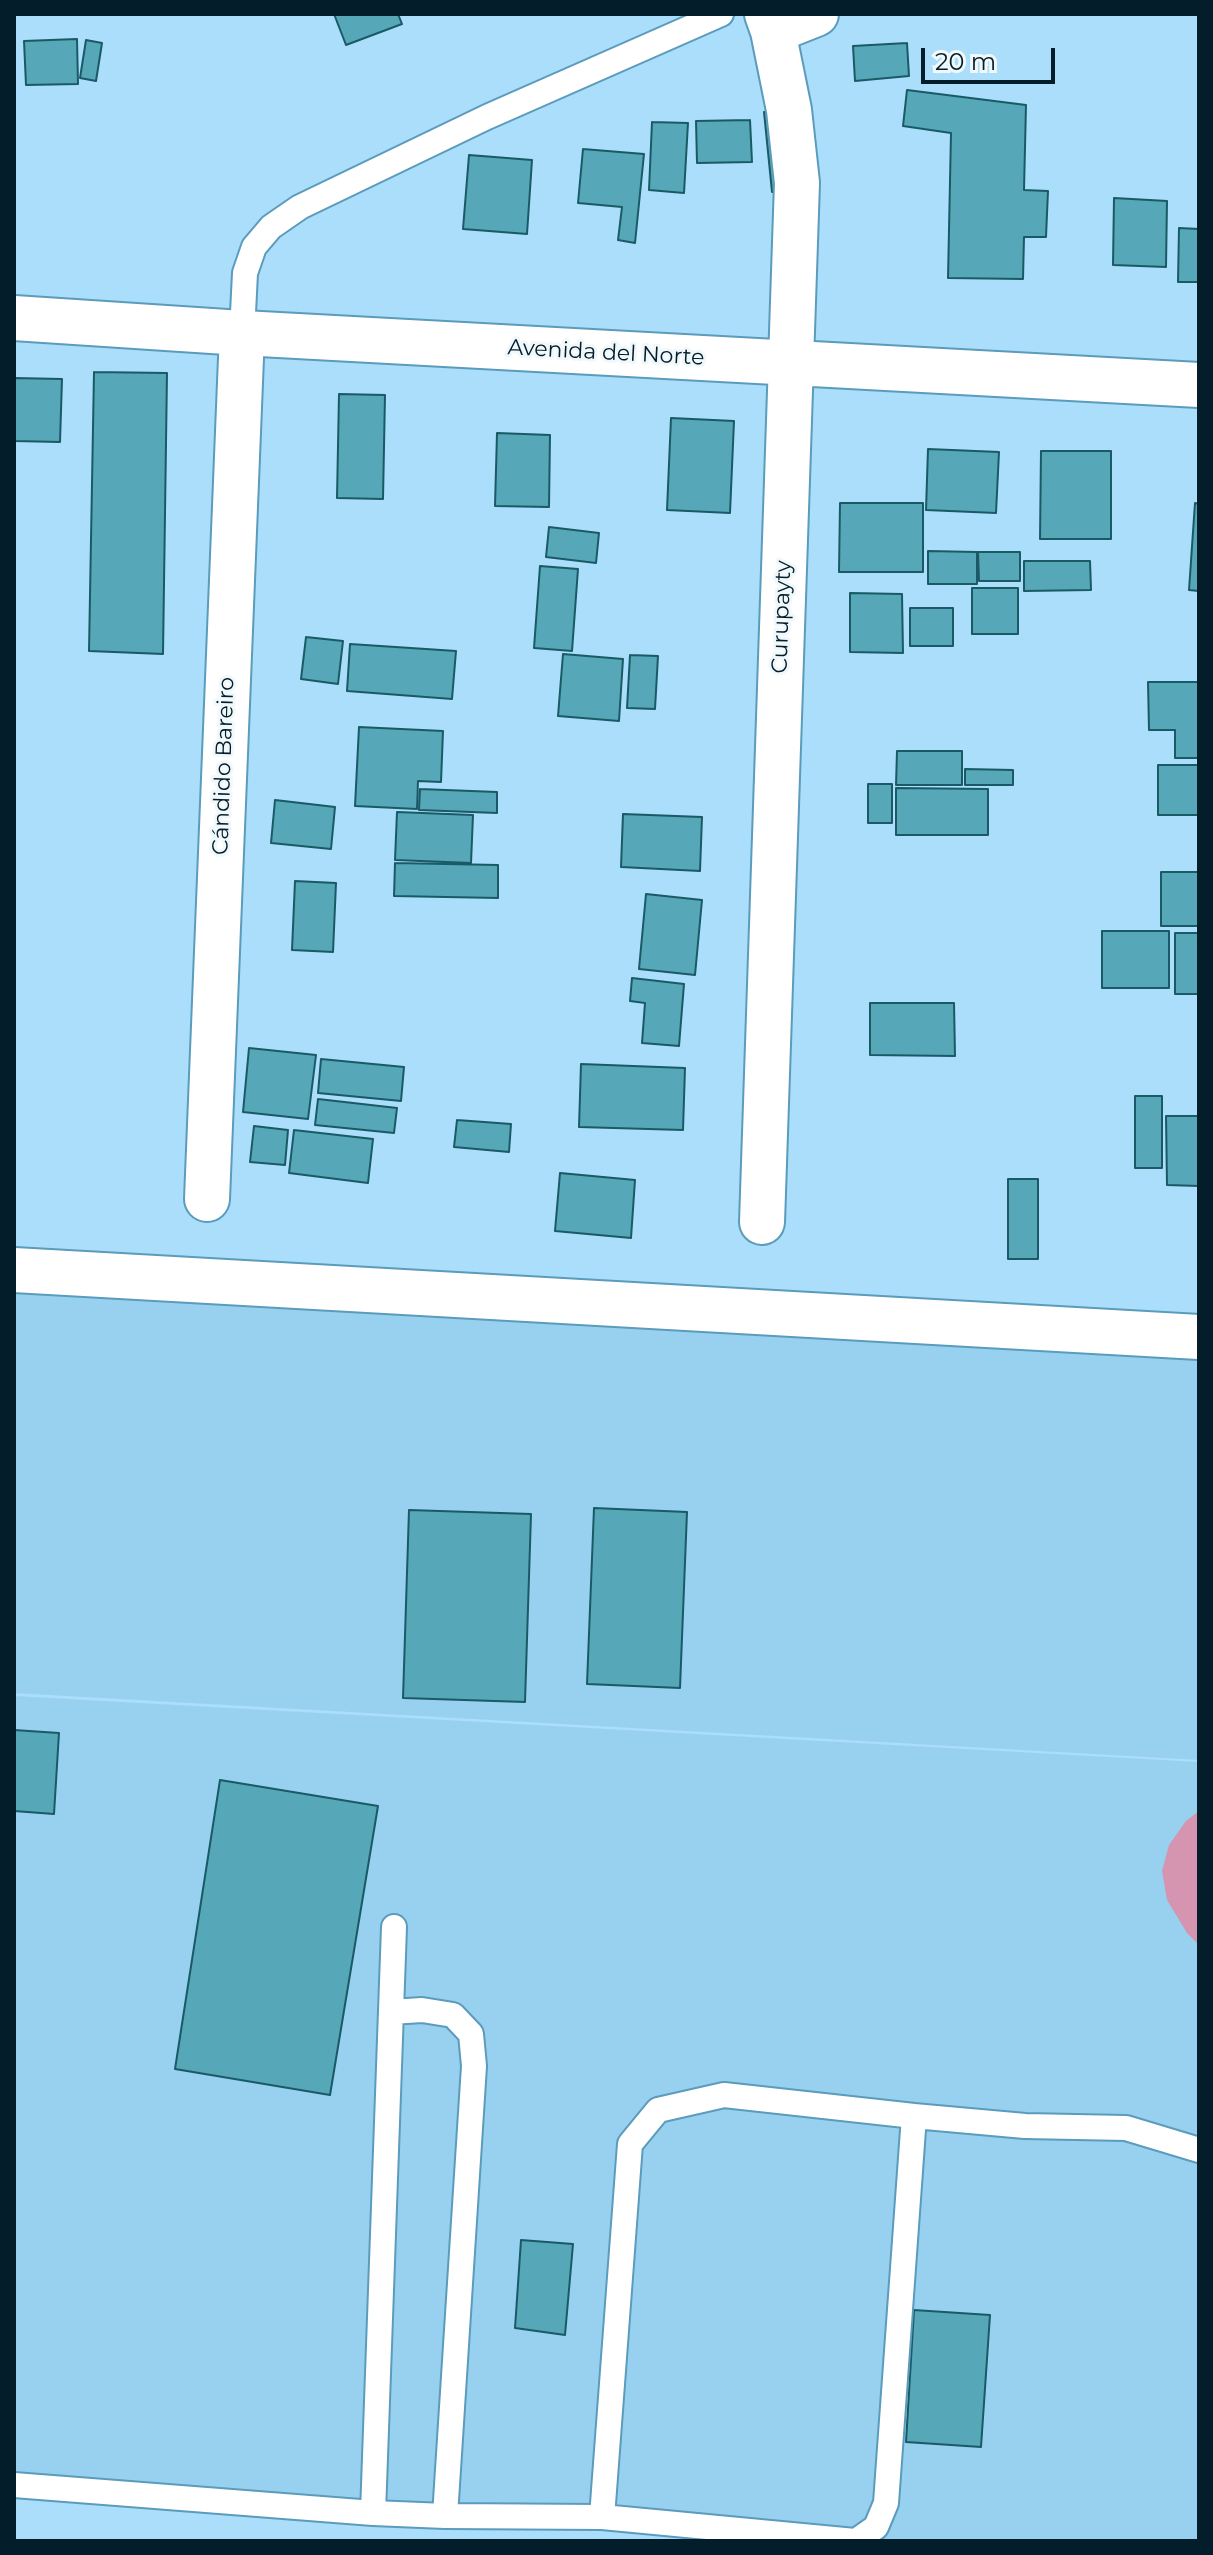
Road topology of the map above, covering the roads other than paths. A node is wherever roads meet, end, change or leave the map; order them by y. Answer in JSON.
{"nodes":[{"id":1,"x":721,"y":14,"type":"edge"},
{"id":2,"x":816,"y":14,"type":"edge"},
{"id":3,"x":770,"y":23,"type":"edge"},
{"id":4,"x":14,"y":318,"type":"edge"},
{"id":5,"x":242,"y":333,"type":"junction"},
{"id":6,"x":790,"y":363,"type":"junction"},
{"id":7,"x":1199,"y":385,"type":"edge"},
{"id":8,"x":207,"y":1199,"type":"dead end"},
{"id":9,"x":762,"y":1222,"type":"dead end"},
{"id":10,"x":14,"y":1270,"type":"edge"},
{"id":11,"x":1199,"y":1337,"type":"edge"},
{"id":12,"x":394,"y":1927,"type":"dead end"},
{"id":13,"x":391,"y":2012,"type":"junction"},
{"id":14,"x":914,"y":2116,"type":"junction"},
{"id":15,"x":1199,"y":2150,"type":"edge"},
{"id":16,"x":14,"y":2485,"type":"edge"},
{"id":17,"x":373,"y":2513,"type":"junction"},
{"id":18,"x":445,"y":2516,"type":"junction"},
{"id":19,"x":602,"y":2517,"type":"junction"},
{"id":20,"x":856,"y":2541,"type":"edge"}],
"edges":[{"from":1,"to":5,"type":"lane"},
{"from":2,"to":3,"type":"street"},
{"from":3,"to":6,"type":"street","name":"Curupayty"},
{"from":4,"to":5,"type":"street","name":"Avenida del Norte"},
{"from":5,"to":6,"type":"street","name":"Avenida del Norte"},
{"from":5,"to":8,"type":"street","name":"Cándido Bareiro"},
{"from":6,"to":7,"type":"street","name":"Avenida del Norte"},
{"from":6,"to":9,"type":"street","name":"Curupayty"},
{"from":10,"to":11,"type":"street"},
{"from":12,"to":13,"type":"lane"},
{"from":13,"to":17,"type":"lane"},
{"from":13,"to":18,"type":"lane"},
{"from":14,"to":15,"type":"lane"},
{"from":14,"to":19,"type":"lane"},
{"from":14,"to":20,"type":"lane"},
{"from":16,"to":17,"type":"lane"},
{"from":17,"to":18,"type":"lane"},
{"from":18,"to":19,"type":"lane"},
{"from":19,"to":20,"type":"lane"}]}
